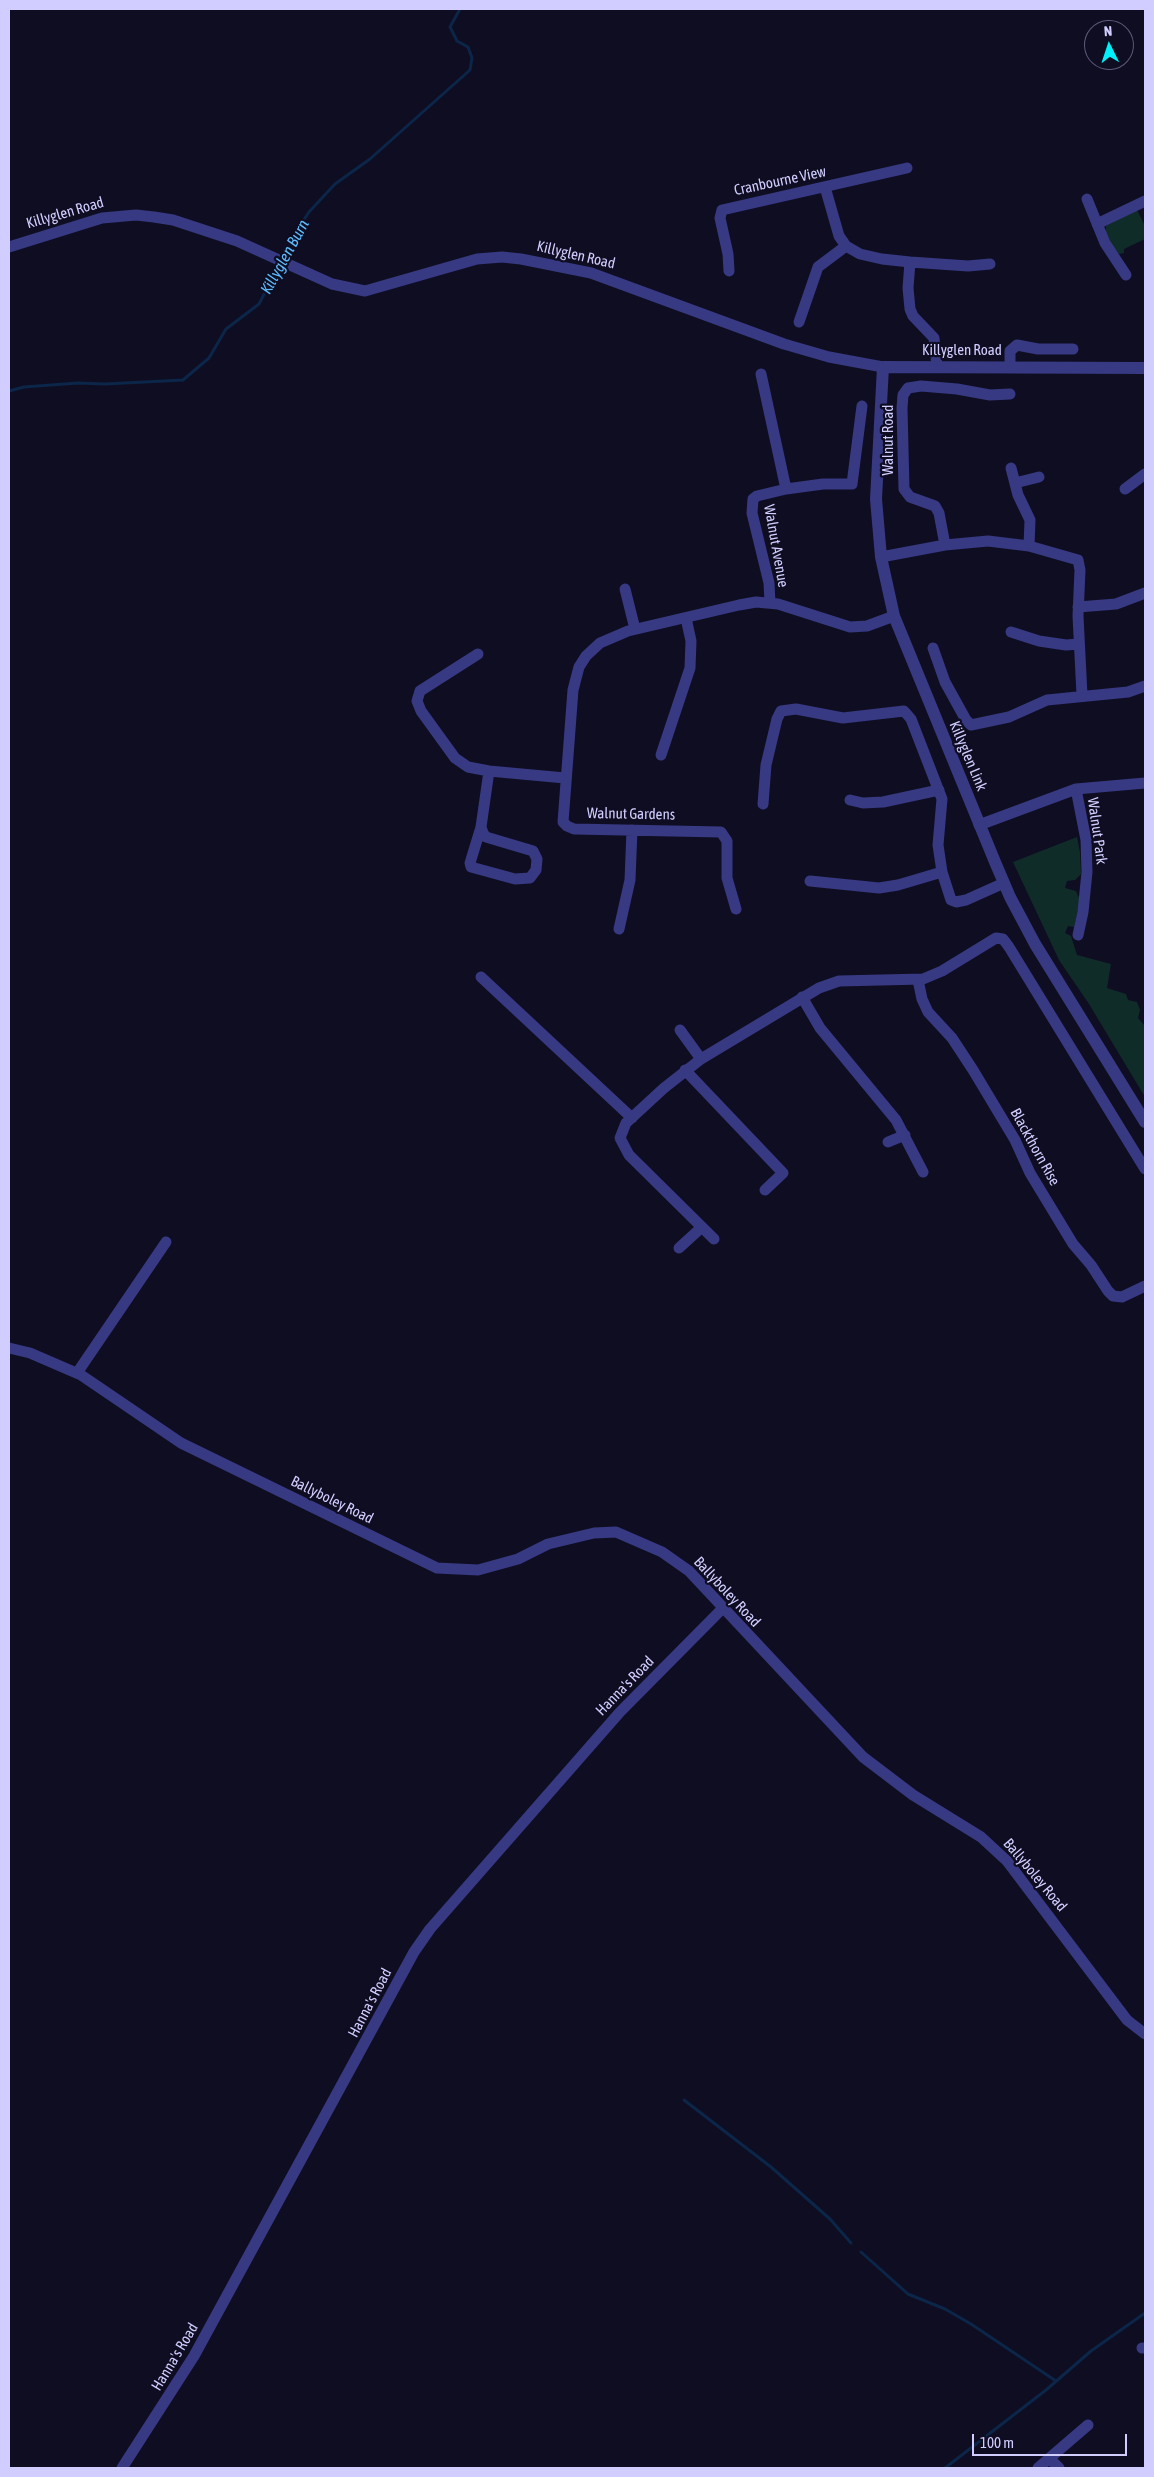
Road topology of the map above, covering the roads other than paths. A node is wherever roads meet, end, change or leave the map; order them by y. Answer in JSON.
{"nodes":[{"id":1,"x":907,"y":168,"type":"dead end"},
{"id":2,"x":825,"y":187,"type":"junction"},
{"id":3,"x":1087,"y":199,"type":"dead end"},
{"id":4,"x":1145,"y":201,"type":"edge"},
{"id":5,"x":1097,"y":224,"type":"junction"},
{"id":6,"x":846,"y":246,"type":"junction"},
{"id":7,"x":9,"y":247,"type":"edge"},
{"id":8,"x":910,"y":262,"type":"junction"},
{"id":9,"x":990,"y":264,"type":"dead end"},
{"id":10,"x":729,"y":271,"type":"dead end"},
{"id":11,"x":1126,"y":275,"type":"dead end"},
{"id":12,"x":799,"y":322,"type":"dead end"},
{"id":13,"x":1073,"y":349,"type":"dead end"},
{"id":14,"x":937,"y":366,"type":"junction"},
{"id":15,"x":883,"y":367,"type":"junction"},
{"id":16,"x":1010,"y":367,"type":"junction"},
{"id":17,"x":1145,"y":368,"type":"edge"},
{"id":18,"x":761,"y":374,"type":"dead end"},
{"id":19,"x":1010,"y":394,"type":"dead end"},
{"id":20,"x":862,"y":406,"type":"dead end"},
{"id":21,"x":1011,"y":468,"type":"dead end"},
{"id":22,"x":1145,"y":474,"type":"edge"},
{"id":23,"x":1039,"y":477,"type":"dead end"},
{"id":24,"x":1015,"y":483,"type":"junction"},
{"id":25,"x":786,"y":489,"type":"junction"},
{"id":26,"x":1125,"y":489,"type":"dead end"},
{"id":27,"x":945,"y":545,"type":"junction"},
{"id":28,"x":1029,"y":546,"type":"junction"},
{"id":29,"x":881,"y":557,"type":"junction"},
{"id":30,"x":625,"y":589,"type":"dead end"},
{"id":31,"x":1145,"y":593,"type":"edge"},
{"id":32,"x":770,"y":603,"type":"junction"},
{"id":33,"x":1078,"y":607,"type":"junction"},
{"id":34,"x":894,"y":616,"type":"junction"},
{"id":35,"x":686,"y":618,"type":"junction"},
{"id":36,"x":635,"y":629,"type":"junction"},
{"id":37,"x":1011,"y":632,"type":"dead end"},
{"id":38,"x":1079,"y":644,"type":"junction"},
{"id":39,"x":933,"y":648,"type":"dead end"},
{"id":40,"x":478,"y":654,"type":"dead end"},
{"id":41,"x":1145,"y":686,"type":"edge"},
{"id":42,"x":1082,"y":695,"type":"junction"},
{"id":43,"x":661,"y":755,"type":"dead end"},
{"id":44,"x":489,"y":772,"type":"junction"},
{"id":45,"x":565,"y":778,"type":"junction"},
{"id":46,"x":1145,"y":783,"type":"edge"},
{"id":47,"x":1076,"y":789,"type":"junction"},
{"id":48,"x":939,"y":790,"type":"junction"},
{"id":49,"x":850,"y":800,"type":"dead end"},
{"id":50,"x":763,"y":804,"type":"dead end"},
{"id":51,"x":979,"y":825,"type":"junction"},
{"id":52,"x":481,"y":827,"type":"junction"},
{"id":53,"x":632,"y":830,"type":"junction"},
{"id":54,"x":942,"y":872,"type":"junction"},
{"id":55,"x":810,"y":881,"type":"dead end"},
{"id":56,"x":1004,"y":883,"type":"junction"},
{"id":57,"x":736,"y":909,"type":"dead end"},
{"id":58,"x":619,"y":929,"type":"dead end"},
{"id":59,"x":1078,"y":936,"type":"dead end"},
{"id":60,"x":481,"y":977,"type":"dead end"},
{"id":61,"x":918,"y":980,"type":"junction"},
{"id":62,"x":807,"y":994,"type":"junction"},
{"id":63,"x":680,"y":1030,"type":"dead end"},
{"id":64,"x":701,"y":1059,"type":"junction"},
{"id":65,"x":685,"y":1070,"type":"junction"},
{"id":66,"x":632,"y":1118,"type":"junction"},
{"id":67,"x":1145,"y":1122,"type":"edge"},
{"id":68,"x":906,"y":1135,"type":"junction"},
{"id":69,"x":888,"y":1142,"type":"dead end"},
{"id":70,"x":1145,"y":1169,"type":"edge"},
{"id":71,"x":923,"y":1172,"type":"dead end"},
{"id":72,"x":764,"y":1190,"type":"dead end"},
{"id":73,"x":702,"y":1227,"type":"junction"},
{"id":74,"x":714,"y":1238,"type":"dead end"},
{"id":75,"x":166,"y":1242,"type":"dead end"},
{"id":76,"x":679,"y":1248,"type":"dead end"},
{"id":77,"x":1145,"y":1286,"type":"edge"},
{"id":78,"x":9,"y":1348,"type":"edge"},
{"id":79,"x":76,"y":1373,"type":"junction"},
{"id":80,"x":722,"y":1609,"type":"junction"},
{"id":81,"x":1145,"y":2034,"type":"edge"},
{"id":82,"x":1088,"y":2425,"type":"dead end"},
{"id":83,"x":1050,"y":2460,"type":"junction"},
{"id":84,"x":122,"y":2468,"type":"edge"},
{"id":85,"x":1038,"y":2468,"type":"edge"},
{"id":86,"x":1059,"y":2468,"type":"edge"}],
"edges":[{"from":1,"to":2,"type":"street","name":"Cranbourne View"},
{"from":2,"to":6,"type":"street"},
{"from":2,"to":10,"type":"street","name":"Cranbourne View"},
{"from":3,"to":5,"type":"street"},
{"from":4,"to":5,"type":"street"},
{"from":5,"to":11,"type":"street"},
{"from":6,"to":8,"type":"street"},
{"from":6,"to":12,"type":"street"},
{"from":7,"to":15,"type":"street","name":"Killyglen Road"},
{"from":8,"to":9,"type":"street"},
{"from":8,"to":14,"type":"street"},
{"from":13,"to":16,"type":"street"},
{"from":14,"to":15,"type":"street","name":"Killyglen Road"},
{"from":14,"to":16,"type":"street","name":"Killyglen Road"},
{"from":15,"to":29,"type":"street","name":"Killyglen Link"},
{"from":16,"to":17,"type":"street","name":"Killyglen Road"},
{"from":18,"to":25,"type":"street","name":"Walnut Avenue"},
{"from":19,"to":27,"type":"street","name":"Walnut Road"},
{"from":20,"to":25,"type":"street","name":"Walnut Avenue"},
{"from":21,"to":24,"type":"street"},
{"from":22,"to":26,"type":"street"},
{"from":23,"to":24,"type":"street"},
{"from":24,"to":28,"type":"street"},
{"from":25,"to":32,"type":"street","name":"Walnut Avenue"},
{"from":27,"to":28,"type":"street"},
{"from":27,"to":29,"type":"street"},
{"from":28,"to":33,"type":"street"},
{"from":29,"to":34,"type":"street","name":"Killyglen Link"},
{"from":30,"to":36,"type":"street"},
{"from":31,"to":33,"type":"street"},
{"from":32,"to":34,"type":"street","name":"Walnut Avenue"},
{"from":32,"to":35,"type":"street","name":"Walnut Avenue"},
{"from":33,"to":38,"type":"street"},
{"from":34,"to":51,"type":"street","name":"Killyglen Link"},
{"from":35,"to":36,"type":"street","name":"Walnut Avenue"},
{"from":35,"to":43,"type":"street"},
{"from":36,"to":45,"type":"street","name":"Walnut Gardens"},
{"from":37,"to":38,"type":"street"},
{"from":38,"to":42,"type":"street"},
{"from":39,"to":42,"type":"street"},
{"from":40,"to":44,"type":"street"},
{"from":41,"to":42,"type":"street"},
{"from":44,"to":45,"type":"street"},
{"from":44,"to":52,"type":"street"},
{"from":45,"to":53,"type":"street","name":"Walnut Gardens"},
{"from":46,"to":47,"type":"street","name":"Walnut Park"},
{"from":47,"to":51,"type":"street","name":"Walnut Park"},
{"from":47,"to":59,"type":"street","name":"Walnut Park"},
{"from":48,"to":49,"type":"street"},
{"from":48,"to":50,"type":"street"},
{"from":48,"to":54,"type":"street"},
{"from":51,"to":56,"type":"street","name":"Killyglen Link"},
{"from":52,"to":52,"type":"street"},
{"from":53,"to":57,"type":"street","name":"Walnut Gardens"},
{"from":53,"to":58,"type":"street"},
{"from":54,"to":55,"type":"street"},
{"from":54,"to":56,"type":"street"},
{"from":56,"to":67,"type":"street","name":"Killyglen Link"},
{"from":60,"to":66,"type":"street"},
{"from":61,"to":62,"type":"street"},
{"from":61,"to":70,"type":"street"},
{"from":61,"to":77,"type":"street","name":"Blackthorn Rise"},
{"from":62,"to":64,"type":"street"},
{"from":62,"to":68,"type":"street"},
{"from":63,"to":64,"type":"street"},
{"from":64,"to":65,"type":"street"},
{"from":65,"to":66,"type":"street"},
{"from":65,"to":72,"type":"street"},
{"from":66,"to":73,"type":"street"},
{"from":68,"to":69,"type":"street"},
{"from":68,"to":71,"type":"street"},
{"from":73,"to":74,"type":"street"},
{"from":73,"to":76,"type":"street"},
{"from":75,"to":79,"type":"street"},
{"from":78,"to":79,"type":"street","name":"Ballyboley Road"},
{"from":79,"to":80,"type":"street","name":"Ballyboley Road"},
{"from":80,"to":81,"type":"street","name":"Ballyboley Road"},
{"from":80,"to":84,"type":"street","name":"Hanna's Road"},
{"from":82,"to":83,"type":"street"},
{"from":83,"to":85,"type":"street"},
{"from":83,"to":86,"type":"street"}]}
